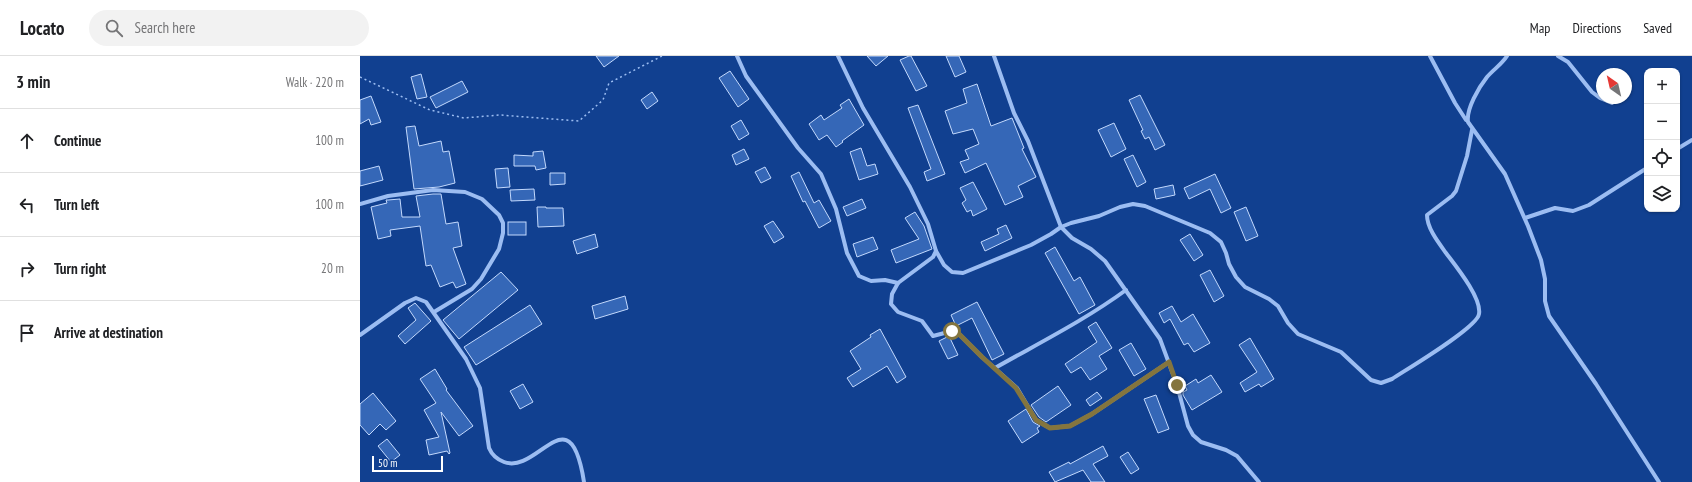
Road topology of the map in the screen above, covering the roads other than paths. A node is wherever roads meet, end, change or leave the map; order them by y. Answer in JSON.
{"nodes":[{"id":1,"x":737,"y":56,"type":"edge"},
{"id":2,"x":838,"y":56,"type":"edge"},
{"id":3,"x":994,"y":56,"type":"edge"},
{"id":4,"x":1430,"y":56,"type":"edge"},
{"id":5,"x":1507,"y":56,"type":"edge"},
{"id":6,"x":1558,"y":56,"type":"edge"},
{"id":7,"x":1596,"y":94,"type":"edge"},
{"id":8,"x":1468,"y":122,"type":"junction"},
{"id":9,"x":1472,"y":130,"type":"junction"},
{"id":10,"x":1692,"y":140,"type":"edge"},
{"id":11,"x":1680,"y":147,"type":"edge"},
{"id":12,"x":1644,"y":170,"type":"edge"},
{"id":13,"x":360,"y":204,"type":"edge"},
{"id":14,"x":1525,"y":218,"type":"junction"},
{"id":15,"x":1060,"y":227,"type":"junction"},
{"id":16,"x":936,"y":250,"type":"junction"},
{"id":17,"x":898,"y":283,"type":"junction"},
{"id":18,"x":1126,"y":290,"type":"junction"},
{"id":19,"x":434,"y":312,"type":"junction"},
{"id":20,"x":360,"y":335,"type":"edge"},
{"id":21,"x":1169,"y":362,"type":"junction"},
{"id":22,"x":995,"y":368,"type":"junction"},
{"id":23,"x":584,"y":482,"type":"edge"},
{"id":24,"x":1259,"y":482,"type":"edge"},
{"id":25,"x":1659,"y":482,"type":"edge"}],
"edges":[{"from":1,"to":17,"type":"street"},
{"from":2,"to":16,"type":"street"},
{"from":3,"to":15,"type":"street"},
{"from":4,"to":8,"type":"street"},
{"from":5,"to":8,"type":"street"},
{"from":6,"to":7,"type":"street"},
{"from":8,"to":9,"type":"street"},
{"from":9,"to":14,"type":"street"},
{"from":9,"to":15,"type":"street"},
{"from":10,"to":11,"type":"street"},
{"from":12,"to":14,"type":"street"},
{"from":13,"to":19,"type":"street"},
{"from":14,"to":25,"type":"street"},
{"from":15,"to":16,"type":"street"},
{"from":15,"to":18,"type":"street"},
{"from":16,"to":17,"type":"street"},
{"from":17,"to":22,"type":"street"},
{"from":18,"to":21,"type":"street"},
{"from":18,"to":22,"type":"street"},
{"from":19,"to":20,"type":"street"},
{"from":19,"to":23,"type":"street"},
{"from":21,"to":22,"type":"street"},
{"from":21,"to":24,"type":"street"}]}
